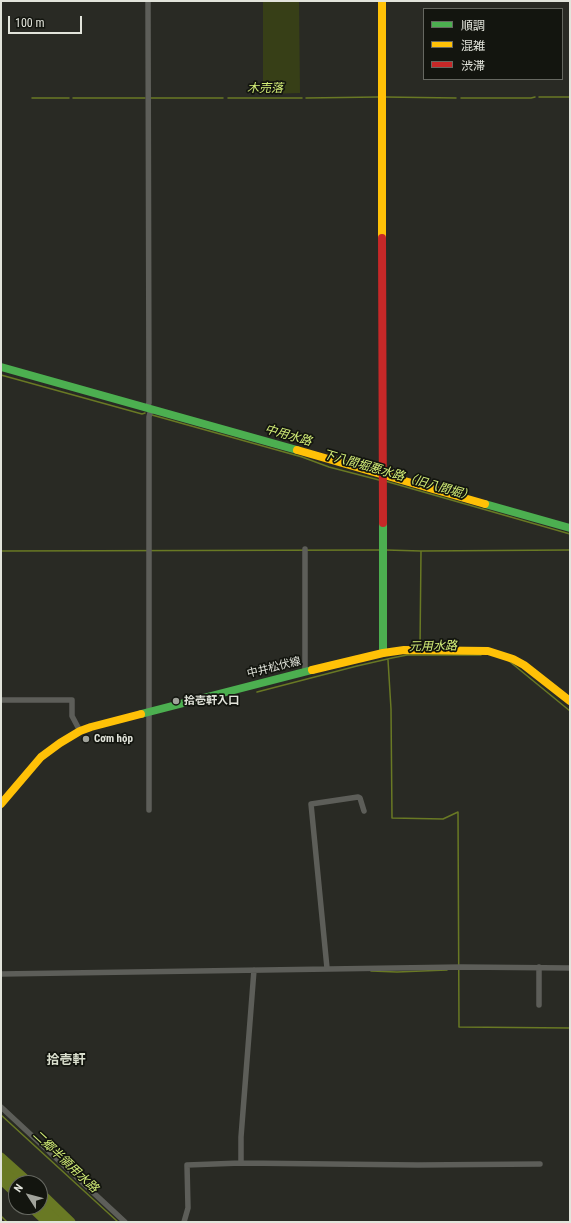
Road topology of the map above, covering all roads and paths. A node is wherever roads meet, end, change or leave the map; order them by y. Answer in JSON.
{"nodes":[{"id":1,"x":148,"y":1,"type":"edge"},
{"id":2,"x":382,"y":1,"type":"edge"},
{"id":3,"x":1,"y":367,"type":"edge"},
{"id":4,"x":149,"y":409,"type":"junction"},
{"id":5,"x":382,"y":475,"type":"junction"},
{"id":6,"x":570,"y":528,"type":"edge"},
{"id":7,"x":305,"y":548,"type":"dead end"},
{"id":8,"x":383,"y":653,"type":"junction"},
{"id":9,"x":305,"y":672,"type":"junction"},
{"id":10,"x":1,"y":700,"type":"edge"},
{"id":11,"x":570,"y":701,"type":"edge"},
{"id":12,"x":149,"y":712,"type":"junction"},
{"id":13,"x":80,"y":731,"type":"junction"},
{"id":14,"x":1,"y":804,"type":"edge"},
{"id":15,"x":149,"y":810,"type":"dead end"},
{"id":16,"x":364,"y":811,"type":"dead end"},
{"id":17,"x":539,"y":967,"type":"junction"},
{"id":18,"x":326,"y":968,"type":"junction"},
{"id":19,"x":570,"y":968,"type":"edge"},
{"id":20,"x":254,"y":970,"type":"junction"},
{"id":21,"x":1,"y":974,"type":"edge"},
{"id":22,"x":539,"y":1005,"type":"dead end"},
{"id":23,"x":1,"y":1107,"type":"edge"},
{"id":24,"x":241,"y":1164,"type":"junction"},
{"id":25,"x":540,"y":1164,"type":"dead end"},
{"id":26,"x":125,"y":1222,"type":"edge"},
{"id":27,"x":184,"y":1222,"type":"edge"}],
"edges":[{"from":1,"to":4,"type":"street"},
{"from":2,"to":5,"type":"street"},
{"from":3,"to":4,"type":"street"},
{"from":4,"to":5,"type":"street"},
{"from":4,"to":12,"type":"street"},
{"from":5,"to":6,"type":"street"},
{"from":5,"to":8,"type":"street"},
{"from":7,"to":9,"type":"street"},
{"from":8,"to":9,"type":"street","name":"中井松伏線"},
{"from":8,"to":11,"type":"street","name":"中井松伏線"},
{"from":9,"to":12,"type":"street","name":"中井松伏線"},
{"from":10,"to":13,"type":"street"},
{"from":12,"to":13,"type":"street","name":"中井松伏線"},
{"from":12,"to":15,"type":"street"},
{"from":13,"to":14,"type":"street","name":"中井松伏線"},
{"from":16,"to":18,"type":"street"},
{"from":17,"to":18,"type":"street"},
{"from":17,"to":19,"type":"street"},
{"from":17,"to":22,"type":"street"},
{"from":18,"to":20,"type":"street"},
{"from":20,"to":21,"type":"street"},
{"from":20,"to":24,"type":"street"},
{"from":23,"to":26,"type":"street"},
{"from":24,"to":25,"type":"street"},
{"from":24,"to":27,"type":"street"}]}
